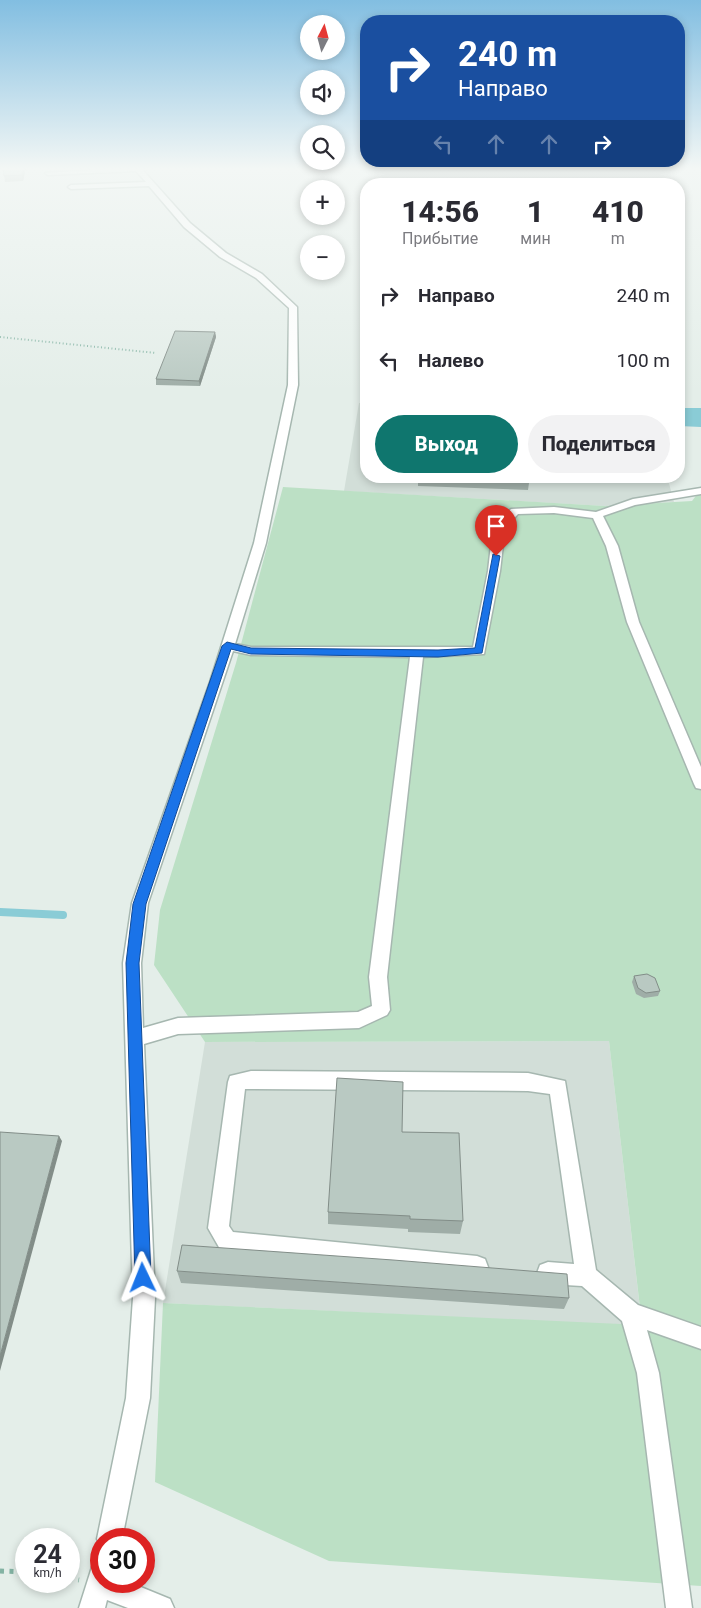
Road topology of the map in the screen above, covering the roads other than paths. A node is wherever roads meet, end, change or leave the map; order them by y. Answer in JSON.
{"nodes":[{"id":1,"x":206,"y":242,"type":"edge"},
{"id":2,"x":701,"y":491,"type":"edge"},
{"id":3,"x":597,"y":515,"type":"junction"},
{"id":4,"x":227,"y":646,"type":"junction"},
{"id":5,"x":418,"y":653,"type":"junction"},
{"id":6,"x":701,"y":784,"type":"edge"},
{"id":7,"x":134,"y":1039,"type":"junction"},
{"id":8,"x":498,"y":1268,"type":"edge"},
{"id":9,"x":528,"y":1271,"type":"edge"},
{"id":10,"x":586,"y":1276,"type":"junction"},
{"id":11,"x":631,"y":1314,"type":"junction"},
{"id":12,"x":701,"y":1338,"type":"edge"},
{"id":13,"x":111,"y":1528,"type":"edge"},
{"id":14,"x":108,"y":1593,"type":"edge"},
{"id":15,"x":161,"y":1608,"type":"edge"},
{"id":16,"x":679,"y":1608,"type":"edge"}],
"edges":[{"from":1,"to":4,"type":"street"},
{"from":2,"to":3,"type":"street"},
{"from":3,"to":5,"type":"street"},
{"from":3,"to":6,"type":"street"},
{"from":4,"to":5,"type":"street"},
{"from":4,"to":7,"type":"street"},
{"from":5,"to":7,"type":"street"},
{"from":7,"to":13,"type":"street"},
{"from":8,"to":10,"type":"street"},
{"from":9,"to":10,"type":"street"},
{"from":10,"to":11,"type":"street"},
{"from":11,"to":12,"type":"street"},
{"from":11,"to":16,"type":"street"},
{"from":14,"to":15,"type":"street"}]}
